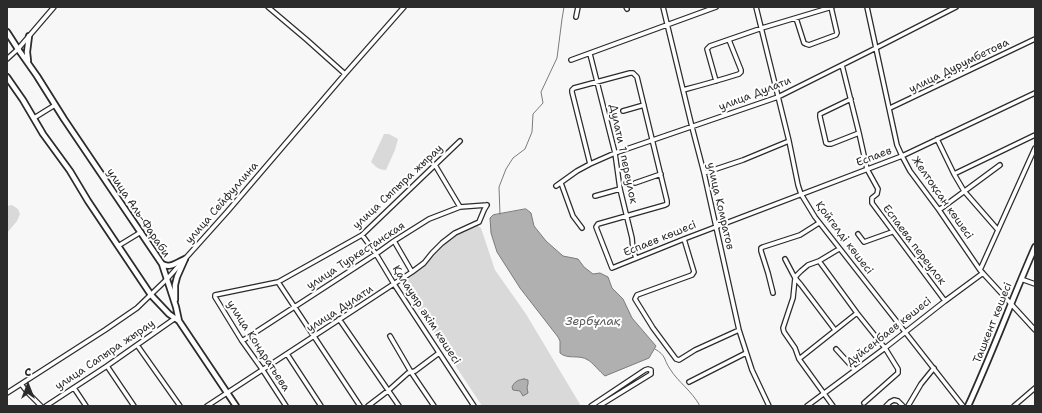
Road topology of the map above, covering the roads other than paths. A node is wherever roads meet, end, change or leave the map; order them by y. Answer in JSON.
{"nodes":[{"id":1,"x":54,"y":7,"type":"edge"},
{"id":2,"x":268,"y":7,"type":"edge"},
{"id":3,"x":404,"y":7,"type":"edge"},
{"id":4,"x":578,"y":7,"type":"edge"},
{"id":5,"x":663,"y":7,"type":"edge"},
{"id":6,"x":716,"y":7,"type":"edge"},
{"id":7,"x":756,"y":7,"type":"edge"},
{"id":8,"x":832,"y":7,"type":"edge"},
{"id":9,"x":867,"y":7,"type":"edge"},
{"id":10,"x":956,"y":7,"type":"edge"},
{"id":11,"x":950,"y":8,"type":"edge"},
{"id":12,"x":576,"y":17,"type":"dead end"},
{"id":13,"x":796,"y":18,"type":"junction"},
{"id":14,"x":668,"y":25,"type":"junction"},
{"id":15,"x":762,"y":28,"type":"junction"},
{"id":16,"x":7,"y":32,"type":"edge"},
{"id":17,"x":29,"y":36,"type":"junction"},
{"id":18,"x":1035,"y":39,"type":"edge"},
{"id":19,"x":730,"y":40,"type":"junction"},
{"id":20,"x":876,"y":48,"type":"junction"},
{"id":21,"x":18,"y":49,"type":"junction"},
{"id":22,"x":590,"y":54,"type":"junction"},
{"id":23,"x":7,"y":59,"type":"edge"},
{"id":24,"x":572,"y":60,"type":"dead end"},
{"id":25,"x":29,"y":65,"type":"junction"},
{"id":26,"x":842,"y":65,"type":"junction"},
{"id":27,"x":345,"y":74,"type":"junction"},
{"id":28,"x":7,"y":77,"type":"edge"},
{"id":29,"x":597,"y":81,"type":"junction"},
{"id":30,"x":716,"y":81,"type":"junction"},
{"id":31,"x":7,"y":82,"type":"edge"},
{"id":32,"x":12,"y":84,"type":"junction"},
{"id":33,"x":683,"y":90,"type":"junction"},
{"id":34,"x":1035,"y":93,"type":"edge"},
{"id":35,"x":778,"y":97,"type":"junction"},
{"id":36,"x":850,"y":99,"type":"junction"},
{"id":37,"x":55,"y":105,"type":"junction"},
{"id":38,"x":644,"y":105,"type":"junction"},
{"id":39,"x":890,"y":108,"type":"junction"},
{"id":40,"x":623,"y":111,"type":"dead end"},
{"id":41,"x":34,"y":118,"type":"junction"},
{"id":42,"x":692,"y":127,"type":"junction"},
{"id":43,"x":859,"y":134,"type":"junction"},
{"id":44,"x":1035,"y":134,"type":"edge"},
{"id":45,"x":937,"y":139,"type":"junction"},
{"id":46,"x":653,"y":140,"type":"junction"},
{"id":47,"x":789,"y":141,"type":"junction"},
{"id":48,"x":460,"y":142,"type":"dead end"},
{"id":49,"x":1035,"y":148,"type":"edge"},
{"id":50,"x":614,"y":153,"type":"junction"},
{"id":51,"x":902,"y":156,"type":"junction"},
{"id":52,"x":590,"y":164,"type":"junction"},
{"id":53,"x":435,"y":165,"type":"junction"},
{"id":54,"x":1000,"y":165,"type":"dead end"},
{"id":55,"x":867,"y":169,"type":"junction"},
{"id":56,"x":704,"y":173,"type":"junction"},
{"id":57,"x":661,"y":174,"type":"junction"},
{"id":58,"x":954,"y":174,"type":"junction"},
{"id":59,"x":561,"y":183,"type":"junction"},
{"id":60,"x":635,"y":183,"type":"dead end"},
{"id":61,"x":556,"y":186,"type":"dead end"},
{"id":62,"x":620,"y":189,"type":"junction"},
{"id":63,"x":964,"y":191,"type":"junction"},
{"id":64,"x":801,"y":194,"type":"junction"},
{"id":65,"x":595,"y":196,"type":"dead end"},
{"id":66,"x":460,"y":207,"type":"junction"},
{"id":67,"x":939,"y":210,"type":"junction"},
{"id":68,"x":627,"y":216,"type":"junction"},
{"id":69,"x":479,"y":222,"type":"joint"},
{"id":70,"x":819,"y":223,"type":"junction"},
{"id":71,"x":715,"y":227,"type":"junction"},
{"id":72,"x":582,"y":228,"type":"dead end"},
{"id":73,"x":998,"y":230,"type":"junction"},
{"id":74,"x":141,"y":232,"type":"junction"},
{"id":75,"x":892,"y":232,"type":"junction"},
{"id":76,"x":858,"y":234,"type":"dead end"},
{"id":77,"x":362,"y":235,"type":"junction"},
{"id":78,"x":684,"y":239,"type":"junction"},
{"id":79,"x":394,"y":241,"type":"junction"},
{"id":80,"x":118,"y":246,"type":"junction"},
{"id":81,"x":1035,"y":247,"type":"edge"},
{"id":82,"x":839,"y":249,"type":"junction"},
{"id":83,"x":376,"y":254,"type":"junction"},
{"id":84,"x":636,"y":258,"type":"junction"},
{"id":85,"x":185,"y":259,"type":"junction"},
{"id":86,"x":785,"y":259,"type":"dead end"},
{"id":87,"x":819,"y":261,"type":"junction"},
{"id":88,"x":162,"y":264,"type":"junction"},
{"id":89,"x":980,"y":270,"type":"junction"},
{"id":90,"x":412,"y":272,"type":"junction"},
{"id":91,"x":983,"y":274,"type":"junction"},
{"id":92,"x":795,"y":278,"type":"junction"},
{"id":93,"x":167,"y":279,"type":"junction"},
{"id":94,"x":1021,"y":279,"type":"junction"},
{"id":95,"x":278,"y":282,"type":"junction"},
{"id":96,"x":394,"y":284,"type":"junction"},
{"id":97,"x":1035,"y":284,"type":"edge"},
{"id":98,"x":773,"y":293,"type":"dead end"},
{"id":99,"x":151,"y":295,"type":"junction"},
{"id":100,"x":215,"y":297,"type":"joint"},
{"id":101,"x":945,"y":301,"type":"junction"},
{"id":102,"x":1011,"y":305,"type":"junction"},
{"id":103,"x":176,"y":307,"type":"junction"},
{"id":104,"x":294,"y":307,"type":"junction"},
{"id":105,"x":857,"y":313,"type":"junction"},
{"id":106,"x":174,"y":319,"type":"junction"},
{"id":107,"x":339,"y":319,"type":"junction"},
{"id":108,"x":178,"y":322,"type":"junction"},
{"id":109,"x":739,"y":330,"type":"junction"},
{"id":110,"x":835,"y":330,"type":"junction"},
{"id":111,"x":1035,"y":330,"type":"edge"},
{"id":112,"x":905,"y":332,"type":"junction"},
{"id":113,"x":314,"y":336,"type":"junction"},
{"id":114,"x":390,"y":336,"type":"dead end"},
{"id":115,"x":242,"y":341,"type":"junction"},
{"id":116,"x":137,"y":344,"type":"junction"},
{"id":117,"x":836,"y":348,"type":"dead end"},
{"id":118,"x":885,"y":348,"type":"junction"},
{"id":119,"x":439,"y":353,"type":"junction"},
{"id":120,"x":746,"y":353,"type":"junction"},
{"id":121,"x":287,"y":354,"type":"junction"},
{"id":122,"x":799,"y":359,"type":"junction"},
{"id":123,"x":107,"y":366,"type":"junction"},
{"id":124,"x":934,"y":368,"type":"junction"},
{"id":125,"x":262,"y":369,"type":"junction"},
{"id":126,"x":855,"y":370,"type":"junction"},
{"id":127,"x":411,"y":372,"type":"junction"},
{"id":128,"x":689,"y":382,"type":"dead end"},
{"id":129,"x":21,"y":384,"type":"junction"},
{"id":130,"x":74,"y":388,"type":"junction"},
{"id":131,"x":1035,"y":388,"type":"edge"},
{"id":132,"x":389,"y":390,"type":"junction"},
{"id":133,"x":7,"y":393,"type":"edge"},
{"id":134,"x":228,"y":393,"type":"junction"},
{"id":135,"x":824,"y":393,"type":"junction"},
{"id":136,"x":864,"y":403,"type":"dead end"},
{"id":137,"x":41,"y":406,"type":"edge"},
{"id":138,"x":46,"y":406,"type":"edge"},
{"id":139,"x":86,"y":406,"type":"edge"},
{"id":140,"x":134,"y":406,"type":"edge"},
{"id":141,"x":180,"y":406,"type":"edge"},
{"id":142,"x":207,"y":406,"type":"edge"},
{"id":143,"x":236,"y":406,"type":"edge"},
{"id":144,"x":286,"y":406,"type":"edge"},
{"id":145,"x":321,"y":406,"type":"edge"},
{"id":146,"x":360,"y":406,"type":"edge"},
{"id":147,"x":368,"y":406,"type":"edge"},
{"id":148,"x":399,"y":406,"type":"edge"},
{"id":149,"x":434,"y":406,"type":"edge"},
{"id":150,"x":474,"y":406,"type":"edge"},
{"id":151,"x":591,"y":406,"type":"edge"},
{"id":152,"x":599,"y":406,"type":"edge"},
{"id":153,"x":769,"y":406,"type":"edge"},
{"id":154,"x":807,"y":406,"type":"edge"},
{"id":155,"x":834,"y":406,"type":"edge"},
{"id":156,"x":886,"y":406,"type":"edge"},
{"id":157,"x":903,"y":406,"type":"edge"},
{"id":158,"x":908,"y":406,"type":"edge"},
{"id":159,"x":963,"y":406,"type":"edge"},
{"id":160,"x":968,"y":406,"type":"edge"},
{"id":161,"x":1014,"y":406,"type":"edge"}],
"edges":[{"from":1,"to":17,"type":"street"},
{"from":2,"to":27,"type":"street"},
{"from":3,"to":27,"type":"street","name":"улица Сейфуллина"},
{"from":4,"to":12,"type":"street"},
{"from":5,"to":14,"type":"street","name":"улица Комратов"},
{"from":6,"to":14,"type":"street"},
{"from":7,"to":15,"type":"street","name":"Қойгелді көшесі"},
{"from":8,"to":13,"type":"street"},
{"from":8,"to":13,"type":"street"},
{"from":9,"to":20,"type":"street","name":"Желтоқсан көшесі"},
{"from":10,"to":11,"type":"street","name":"улица Дулати"},
{"from":11,"to":20,"type":"street","name":"улица Дулати"},
{"from":13,"to":15,"type":"street"},
{"from":14,"to":22,"type":"street"},
{"from":14,"to":33,"type":"street","name":"улица Комратов"},
{"from":15,"to":19,"type":"street"},
{"from":15,"to":35,"type":"street","name":"Қойгелді көшесі"},
{"from":16,"to":21,"type":"main road","name":"улица Аль-Фараби"},
{"from":17,"to":21,"type":"street"},
{"from":17,"to":25,"type":"main road"},
{"from":18,"to":39,"type":"street","name":"улица Дурумбетова"},
{"from":19,"to":30,"type":"street"},
{"from":19,"to":30,"type":"street"},
{"from":20,"to":26,"type":"street","name":"улица Дулати"},
{"from":20,"to":39,"type":"street","name":"Желтоқсан көшесі"},
{"from":21,"to":23,"type":"street"},
{"from":21,"to":25,"type":"main road","name":"улица Аль-Фараби"},
{"from":22,"to":24,"type":"street"},
{"from":22,"to":29,"type":"street","name":"Дулати 1 переулок"},
{"from":25,"to":37,"type":"main road","name":"улица Аль-Фараби"},
{"from":26,"to":35,"type":"street","name":"улица Дулати"},
{"from":26,"to":36,"type":"street","name":"Еспаева переулок"},
{"from":27,"to":85,"type":"street","name":"улица Сейфуллина"},
{"from":28,"to":32,"type":"main road"},
{"from":29,"to":38,"type":"street"},
{"from":29,"to":50,"type":"street","name":"Дулати 1 переулок"},
{"from":29,"to":52,"type":"street"},
{"from":30,"to":33,"type":"street"},
{"from":31,"to":32,"type":"main road"},
{"from":32,"to":41,"type":"main road"},
{"from":33,"to":42,"type":"street","name":"улица Комратов"},
{"from":34,"to":45,"type":"street","name":"Еспаев"},
{"from":35,"to":42,"type":"street","name":"улица Дулати"},
{"from":35,"to":47,"type":"street","name":"Қойгелді көшесі"},
{"from":36,"to":43,"type":"street","name":"Еспаева переулок"},
{"from":36,"to":43,"type":"street"},
{"from":37,"to":41,"type":"street"},
{"from":37,"to":74,"type":"main road","name":"улица Аль-Фараби"},
{"from":38,"to":40,"type":"street"},
{"from":38,"to":46,"type":"street"},
{"from":39,"to":51,"type":"street","name":"Желтоқсан көшесі"},
{"from":41,"to":80,"type":"main road"},
{"from":42,"to":46,"type":"street","name":"улица Дулати"},
{"from":42,"to":56,"type":"street","name":"улица Комратов"},
{"from":43,"to":55,"type":"street","name":"Еспаева переулок"},
{"from":44,"to":58,"type":"street"},
{"from":45,"to":51,"type":"street","name":"Еспаев"},
{"from":45,"to":58,"type":"street"},
{"from":46,"to":50,"type":"street","name":"улица Дулати"},
{"from":46,"to":57,"type":"street"},
{"from":47,"to":56,"type":"street"},
{"from":47,"to":64,"type":"street","name":"Қойгелді көшесі"},
{"from":48,"to":53,"type":"street","name":"улица Сыпыра жырау"},
{"from":49,"to":73,"type":"street"},
{"from":50,"to":52,"type":"street","name":"улица Дулати"},
{"from":50,"to":62,"type":"street","name":"Дулати 1 переулок"},
{"from":51,"to":55,"type":"street","name":"Еспаев"},
{"from":51,"to":67,"type":"street","name":"Желтоқсан көшесі"},
{"from":52,"to":59,"type":"street","name":"улица Дулати"},
{"from":53,"to":66,"type":"street"},
{"from":53,"to":77,"type":"street","name":"улица Сыпыра жырау"},
{"from":54,"to":63,"type":"street"},
{"from":55,"to":64,"type":"street","name":"Еспаев"},
{"from":55,"to":75,"type":"street","name":"Еспаева переулок"},
{"from":56,"to":71,"type":"street","name":"улица Комратов"},
{"from":57,"to":60,"type":"street"},
{"from":57,"to":68,"type":"street"},
{"from":58,"to":63,"type":"street"},
{"from":59,"to":61,"type":"street","name":"улица Дулати"},
{"from":59,"to":72,"type":"street"},
{"from":62,"to":65,"type":"street"},
{"from":62,"to":68,"type":"street","name":"Дулати 1 переулок"},
{"from":63,"to":67,"type":"street"},
{"from":63,"to":73,"type":"street"},
{"from":64,"to":70,"type":"street","name":"Қойгелді көшесі"},
{"from":64,"to":71,"type":"street","name":"Еспаев"},
{"from":66,"to":69,"type":"street","name":"улица Туркестанская"},
{"from":66,"to":79,"type":"street","name":"улица Туркестанская"},
{"from":67,"to":89,"type":"street","name":"Желтоқсан көшесі"},
{"from":68,"to":84,"type":"street","name":"Дулати 1 переулок"},
{"from":68,"to":84,"type":"street","name":"Еспаев көшесі"},
{"from":69,"to":90,"type":"street","name":"улица Дулати"},
{"from":70,"to":82,"type":"street","name":"Қойгелді көшесі"},
{"from":70,"to":98,"type":"street"},
{"from":71,"to":78,"type":"street","name":"Еспаев көшесі"},
{"from":71,"to":109,"type":"street","name":"улица Комратов"},
{"from":73,"to":89,"type":"street"},
{"from":74,"to":80,"type":"street"},
{"from":74,"to":88,"type":"main road","name":"улица Аль-Фараби"},
{"from":75,"to":76,"type":"street"},
{"from":75,"to":101,"type":"street","name":"Еспаева переулок"},
{"from":77,"to":83,"type":"street","name":"Қалауыр әкім көшесі"},
{"from":77,"to":95,"type":"street","name":"улица Сыпыра жырау"},
{"from":78,"to":84,"type":"street","name":"Еспаев көшесі"},
{"from":78,"to":109,"type":"street"},
{"from":79,"to":83,"type":"street","name":"улица Туркестанская"},
{"from":79,"to":90,"type":"street"},
{"from":80,"to":99,"type":"main road"},
{"from":81,"to":94,"type":"main road","name":"Ташкент көшесі"},
{"from":82,"to":87,"type":"street"},
{"from":82,"to":112,"type":"street","name":"Қойгелді көшесі"},
{"from":83,"to":96,"type":"street","name":"Қалауыр әкім көшесі"},
{"from":83,"to":104,"type":"street","name":"улица Туркестанская"},
{"from":85,"to":88,"type":"main road"},
{"from":85,"to":93,"type":"street","name":"улица Сейфуллина"},
{"from":85,"to":103,"type":"main road"},
{"from":86,"to":92,"type":"street"},
{"from":87,"to":92,"type":"street"},
{"from":87,"to":105,"type":"street"},
{"from":88,"to":93,"type":"main road","name":"улица Аль-Фараби"},
{"from":89,"to":91,"type":"street","name":"Желтоқсан көшесі"},
{"from":90,"to":96,"type":"street","name":"улица Дулати"},
{"from":91,"to":101,"type":"street","name":"Дүйсенбаев көшесі"},
{"from":91,"to":102,"type":"street","name":"Желтоқсан көшесі"},
{"from":92,"to":110,"type":"street"},
{"from":92,"to":122,"type":"street"},
{"from":93,"to":99,"type":"street","name":"улица Сейфуллина"},
{"from":93,"to":103,"type":"main road","name":"улица Аль-Фараби"},
{"from":94,"to":97,"type":"street"},
{"from":94,"to":102,"type":"main road","name":"Ташкент көшесі"},
{"from":95,"to":100,"type":"street","name":"улица Сыпыра жырау"},
{"from":95,"to":104,"type":"street"},
{"from":96,"to":107,"type":"street","name":"улица Дулати"},
{"from":96,"to":119,"type":"street","name":"Қалауыр әкім көшесі"},
{"from":99,"to":106,"type":"main road"},
{"from":99,"to":129,"type":"street","name":"улица Сейфуллина"},
{"from":100,"to":115,"type":"street","name":"улица Кондратьева"},
{"from":101,"to":112,"type":"street","name":"Дүйсенбаев көшесі"},
{"from":102,"to":111,"type":"street","name":"Желтоқсан көшесі"},
{"from":102,"to":160,"type":"main road","name":"Ташкент көшесі"},
{"from":103,"to":108,"type":"main road","name":"улица Аль-Фараби"},
{"from":104,"to":113,"type":"street"},
{"from":104,"to":115,"type":"street","name":"улица Туркестанская"},
{"from":105,"to":110,"type":"street"},
{"from":105,"to":118,"type":"street"},
{"from":106,"to":108,"type":"main road"},
{"from":106,"to":116,"type":"street","name":"улица Сапыра жырау"},
{"from":107,"to":113,"type":"street","name":"улица Дулати"},
{"from":107,"to":132,"type":"street"},
{"from":108,"to":134,"type":"main road"},
{"from":109,"to":120,"type":"street","name":"улица Комратов"},
{"from":110,"to":122,"type":"street"},
{"from":112,"to":118,"type":"street","name":"Дүйсенбаев көшесі"},
{"from":112,"to":124,"type":"street","name":"Қойгелді көшесі"},
{"from":113,"to":121,"type":"street","name":"улица Дулати"},
{"from":113,"to":146,"type":"street"},
{"from":114,"to":127,"type":"street"},
{"from":115,"to":125,"type":"street","name":"улица Кондратьева"},
{"from":116,"to":123,"type":"street","name":"улица Сапыра жырау"},
{"from":116,"to":141,"type":"street"},
{"from":117,"to":126,"type":"street"},
{"from":118,"to":126,"type":"street","name":"Дүйсенбаев көшесі"},
{"from":118,"to":136,"type":"street"},
{"from":119,"to":127,"type":"street"},
{"from":119,"to":150,"type":"street","name":"Қалауыр әкім көшесі"},
{"from":120,"to":128,"type":"street"},
{"from":120,"to":153,"type":"street","name":"улица Комратов"},
{"from":121,"to":125,"type":"street","name":"улица Дулати"},
{"from":121,"to":145,"type":"street"},
{"from":122,"to":135,"type":"street"},
{"from":123,"to":130,"type":"street","name":"улица Сапыра жырау"},
{"from":123,"to":140,"type":"street"},
{"from":124,"to":158,"type":"street"},
{"from":124,"to":159,"type":"street","name":"Қойгелді көшесі"},
{"from":125,"to":134,"type":"street","name":"улица Дулати"},
{"from":125,"to":144,"type":"street","name":"улица Кондратьева"},
{"from":126,"to":135,"type":"street","name":"Дүйсенбаев көшесі"},
{"from":127,"to":132,"type":"street"},
{"from":127,"to":149,"type":"street"},
{"from":129,"to":133,"type":"street","name":"улица Сейфуллина"},
{"from":129,"to":137,"type":"street"},
{"from":130,"to":138,"type":"street","name":"улица Сапыра жырау"},
{"from":130,"to":139,"type":"street"},
{"from":131,"to":161,"type":"street"},
{"from":132,"to":147,"type":"street"},
{"from":132,"to":148,"type":"street"},
{"from":134,"to":142,"type":"street","name":"улица Дулати"},
{"from":134,"to":143,"type":"main road"},
{"from":135,"to":154,"type":"street","name":"Дүйсенбаев көшесі"},
{"from":135,"to":155,"type":"street"},
{"from":151,"to":152,"type":"street"},
{"from":156,"to":157,"type":"street"}]}
